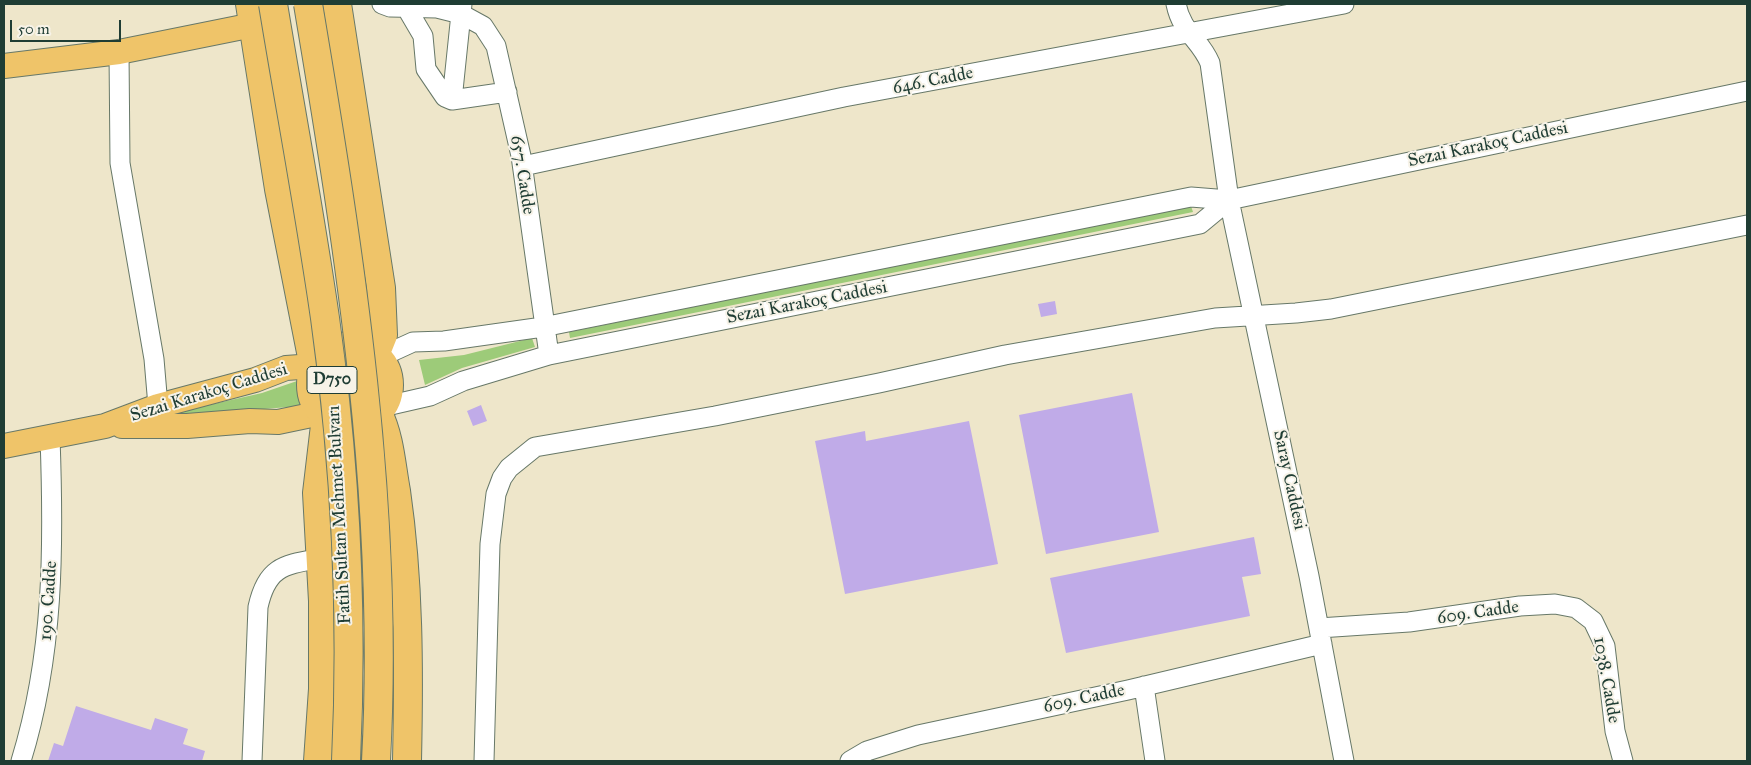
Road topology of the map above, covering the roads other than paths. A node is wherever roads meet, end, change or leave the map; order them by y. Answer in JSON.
{"nodes":[{"id":1,"x":273,"y":4,"type":"edge"},
{"id":2,"x":308,"y":4,"type":"edge"},
{"id":3,"x":338,"y":4,"type":"edge"},
{"id":4,"x":382,"y":4,"type":"edge"},
{"id":5,"x":1176,"y":4,"type":"edge"},
{"id":6,"x":1344,"y":4,"type":"edge"},
{"id":7,"x":406,"y":7,"type":"junction"},
{"id":8,"x":1309,"y":7,"type":"edge"},
{"id":9,"x":462,"y":9,"type":"edge"},
{"id":10,"x":251,"y":14,"type":"edge"},
{"id":11,"x":1187,"y":32,"type":"junction"},
{"id":12,"x":119,"y":52,"type":"junction"},
{"id":13,"x":4,"y":66,"type":"edge"},
{"id":14,"x":1747,"y":91,"type":"edge"},
{"id":15,"x":507,"y":92,"type":"junction"},
{"id":16,"x":452,"y":100,"type":"junction"},
{"id":17,"x":522,"y":166,"type":"junction"},
{"id":18,"x":1229,"y":200,"type":"junction"},
{"id":19,"x":1747,"y":225,"type":"edge"},
{"id":20,"x":1254,"y":316,"type":"junction"},
{"id":21,"x":543,"y":327,"type":"junction"},
{"id":22,"x":549,"y":355,"type":"junction"},
{"id":23,"x":376,"y":356,"type":"junction"},
{"id":24,"x":316,"y":365,"type":"junction"},
{"id":25,"x":158,"y":406,"type":"junction"},
{"id":26,"x":380,"y":410,"type":"junction"},
{"id":27,"x":324,"y":415,"type":"junction"},
{"id":28,"x":106,"y":426,"type":"junction"},
{"id":29,"x":50,"y":437,"type":"junction"},
{"id":30,"x":4,"y":446,"type":"edge"},
{"id":31,"x":321,"y":558,"type":"junction"},
{"id":32,"x":1576,"y":608,"type":"joint"},
{"id":33,"x":1320,"y":636,"type":"junction"},
{"id":34,"x":1144,"y":686,"type":"junction"},
{"id":35,"x":21,"y":761,"type":"edge"},
{"id":36,"x":252,"y":761,"type":"edge"},
{"id":37,"x":318,"y":761,"type":"edge"},
{"id":38,"x":346,"y":761,"type":"edge"},
{"id":39,"x":376,"y":761,"type":"edge"},
{"id":40,"x":407,"y":761,"type":"edge"},
{"id":41,"x":484,"y":761,"type":"edge"},
{"id":42,"x":850,"y":761,"type":"edge"},
{"id":43,"x":1155,"y":761,"type":"edge"},
{"id":44,"x":1344,"y":761,"type":"edge"},
{"id":45,"x":1623,"y":761,"type":"edge"}],
"edges":[{"from":1,"to":38,"type":"highway","name":"Fatih Sultan Mehmet Bulvarı","number":"D750","bridge":true},
{"from":2,"to":39,"type":"highway","name":"Fatih Sultan Mehmet Bulvarı","number":"D750","bridge":true},
{"from":3,"to":23,"type":"highway"},
{"from":4,"to":7,"type":"street","name":"657. Cadde"},
{"from":5,"to":11,"type":"street","name":"Saray Caddesi"},
{"from":6,"to":8,"type":"street","name":"646. Cadde"},
{"from":7,"to":9,"type":"street","name":"657. Cadde"},
{"from":7,"to":16,"type":"street"},
{"from":8,"to":11,"type":"street","name":"646. Cadde"},
{"from":9,"to":15,"type":"street","name":"657. Cadde"},
{"from":9,"to":16,"type":"street"},
{"from":10,"to":12,"type":"main road"},
{"from":10,"to":24,"type":"highway"},
{"from":11,"to":17,"type":"street","name":"646. Cadde"},
{"from":11,"to":18,"type":"street","name":"Saray Caddesi"},
{"from":12,"to":13,"type":"main road"},
{"from":12,"to":25,"type":"street"},
{"from":14,"to":18,"type":"street","name":"Sezai Karakoç Caddesi"},
{"from":15,"to":16,"type":"street"},
{"from":15,"to":17,"type":"street","name":"657. Cadde"},
{"from":17,"to":21,"type":"street","name":"657. Cadde"},
{"from":18,"to":20,"type":"street","name":"Saray Caddesi"},
{"from":18,"to":21,"type":"street","name":"Sezai Karakoç Caddesi"},
{"from":18,"to":22,"type":"street","name":"Sezai Karakoç Caddesi"},
{"from":19,"to":20,"type":"street"},
{"from":20,"to":33,"type":"street","name":"Saray Caddesi"},
{"from":20,"to":41,"type":"street"},
{"from":21,"to":22,"type":"street","name":"657. Cadde"},
{"from":21,"to":23,"type":"street","name":"Sezai Karakoç Caddesi"},
{"from":22,"to":26,"type":"street","name":"Sezai Karakoç Caddesi"},
{"from":23,"to":24,"type":"highway"},
{"from":23,"to":26,"type":"highway"},
{"from":24,"to":25,"type":"main road","name":"Sezai Karakoç Caddesi"},
{"from":24,"to":27,"type":"highway"},
{"from":25,"to":28,"type":"main road","name":"Sezai Karakoç Caddesi"},
{"from":26,"to":27,"type":"highway"},
{"from":26,"to":40,"type":"highway"},
{"from":27,"to":28,"type":"main road","name":"Sezai Karakoç Caddesi"},
{"from":27,"to":31,"type":"highway"},
{"from":28,"to":29,"type":"main road","name":"Sezai Karakoç Caddesi"},
{"from":29,"to":30,"type":"main road","name":"Sezai Karakoç Caddesi"},
{"from":29,"to":35,"type":"street","name":"190. Cadde"},
{"from":31,"to":36,"type":"street"},
{"from":31,"to":37,"type":"highway"},
{"from":32,"to":33,"type":"street","name":"609. Cadde"},
{"from":32,"to":45,"type":"street","name":"1038. Cadde"},
{"from":33,"to":34,"type":"street","name":"609. Cadde"},
{"from":33,"to":44,"type":"street","name":"Saray Caddesi"},
{"from":34,"to":42,"type":"street","name":"609. Cadde"},
{"from":34,"to":43,"type":"street"}]}
